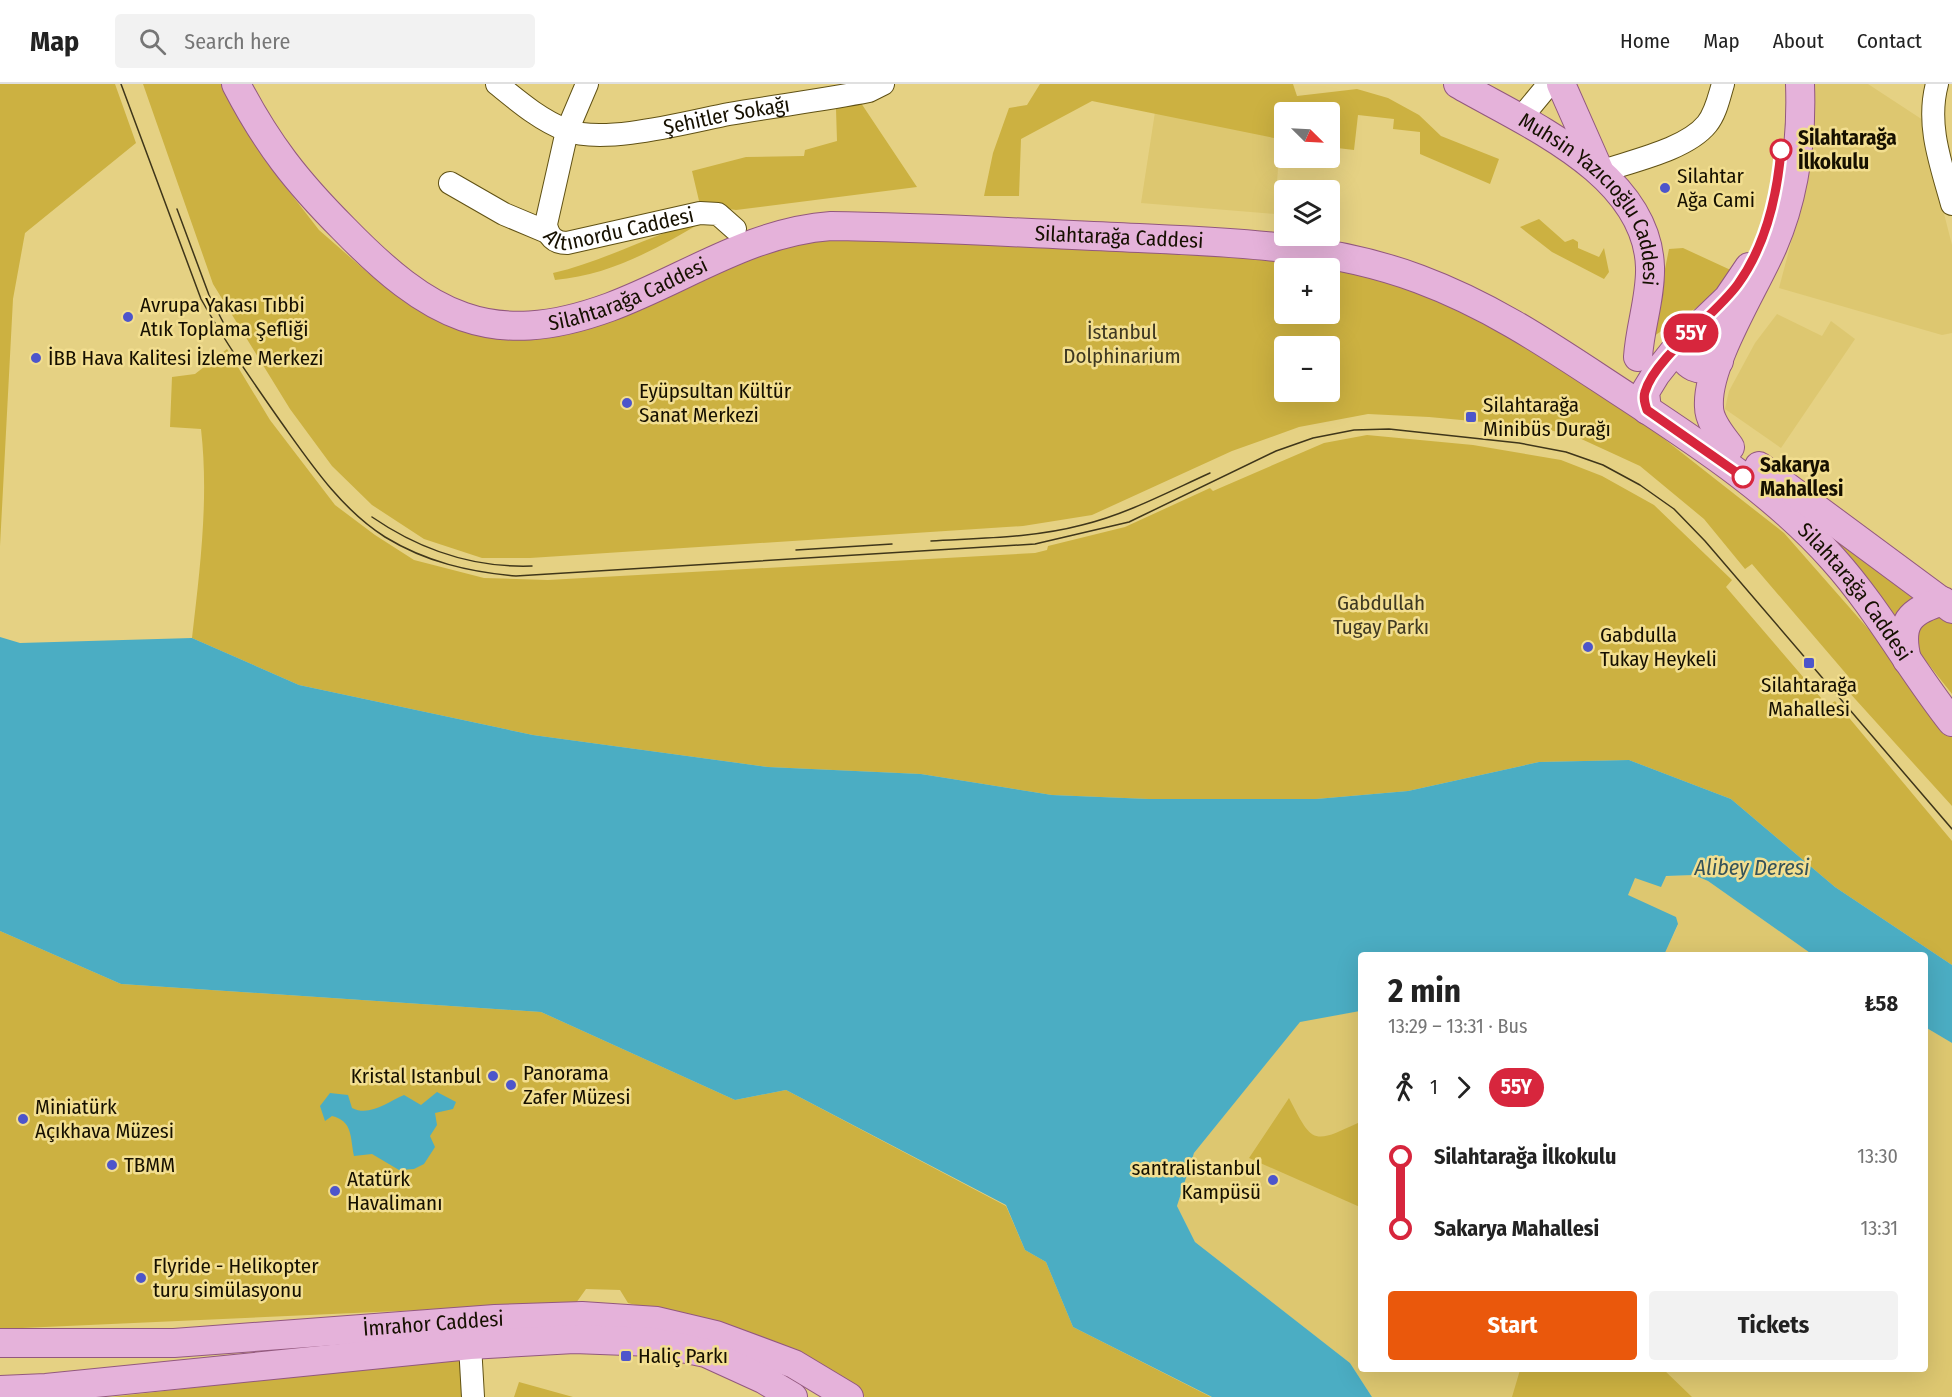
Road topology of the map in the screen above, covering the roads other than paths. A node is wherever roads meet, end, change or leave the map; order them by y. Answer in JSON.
{"nodes":[{"id":1,"x":236,"y":84,"type":"edge"},
{"id":2,"x":256,"y":84,"type":"edge"},
{"id":3,"x":497,"y":84,"type":"edge"},
{"id":4,"x":587,"y":84,"type":"edge"},
{"id":5,"x":883,"y":84,"type":"edge"},
{"id":6,"x":1458,"y":84,"type":"edge"},
{"id":7,"x":1549,"y":84,"type":"edge"},
{"id":8,"x":1561,"y":84,"type":"edge"},
{"id":9,"x":1723,"y":84,"type":"edge"},
{"id":10,"x":1784,"y":84,"type":"edge"},
{"id":11,"x":1800,"y":84,"type":"edge"},
{"id":12,"x":1937,"y":84,"type":"edge"},
{"id":13,"x":1520,"y":119,"type":"junction"},
{"id":14,"x":567,"y":131,"type":"junction"},
{"id":15,"x":1600,"y":172,"type":"junction"},
{"id":16,"x":450,"y":183,"type":"dead end"},
{"id":17,"x":1952,"y":204,"type":"edge"},
{"id":18,"x":735,"y":229,"type":"junction"},
{"id":19,"x":1274,"y":230,"type":"edge"},
{"id":20,"x":547,"y":231,"type":"junction"},
{"id":21,"x":1340,"y":241,"type":"edge"},
{"id":22,"x":1686,"y":338,"type":"junction"},
{"id":23,"x":1638,"y":357,"type":"junction"},
{"id":24,"x":1719,"y":361,"type":"junction"},
{"id":25,"x":1611,"y":364,"type":"junction"},
{"id":26,"x":1646,"y":399,"type":"junction"},
{"id":27,"x":1730,"y":447,"type":"junction"},
{"id":28,"x":1949,"y":603,"type":"edge"},
{"id":29,"x":1907,"y":660,"type":"junction"},
{"id":30,"x":1952,"y":722,"type":"edge"},
{"id":31,"x":0,"y":1343,"type":"edge"},
{"id":32,"x":55,"y":1344,"type":"junction"},
{"id":33,"x":470,"y":1345,"type":"junction"},
{"id":34,"x":67,"y":1386,"type":"junction"},
{"id":35,"x":0,"y":1390,"type":"edge"},
{"id":36,"x":473,"y":1397,"type":"edge"},
{"id":37,"x":793,"y":1397,"type":"edge"},
{"id":38,"x":849,"y":1397,"type":"edge"}],
"edges":[{"from":1,"to":26,"type":"main road","name":"Silahtarağa Caddesi"},
{"from":2,"to":18,"type":"main road","name":"Silahtarağa Caddesi"},
{"from":3,"to":14,"type":"street"},
{"from":4,"to":14,"type":"street","name":"Altınordu Caddesi"},
{"from":5,"to":14,"type":"street","name":"Şehitler Sokağı"},
{"from":6,"to":13,"type":"main road","name":"Muhsin Yazıcıoğlu Caddesi"},
{"from":7,"to":13,"type":"street"},
{"from":8,"to":15,"type":"main road"},
{"from":9,"to":15,"type":"street"},
{"from":10,"to":22,"type":"main road"},
{"from":11,"to":24,"type":"main road"},
{"from":12,"to":17,"type":"street"},
{"from":13,"to":15,"type":"main road","name":"Muhsin Yazıcıoğlu Caddesi"},
{"from":14,"to":20,"type":"street","name":"Altınordu Caddesi"},
{"from":15,"to":23,"type":"main road","name":"Muhsin Yazıcıoğlu Caddesi"},
{"from":16,"to":20,"type":"street"},
{"from":18,"to":19,"type":"main road","name":"Silahtarağa Caddesi"},
{"from":18,"to":20,"type":"street","name":"Altınordu Caddesi"},
{"from":21,"to":25,"type":"main road","name":"Silahtarağa Caddesi"},
{"from":22,"to":23,"type":"main road"},
{"from":22,"to":24,"type":"main road"},
{"from":22,"to":26,"type":"main road"},
{"from":23,"to":25,"type":"main road"},
{"from":24,"to":27,"type":"main road"},
{"from":25,"to":26,"type":"main road","name":"Silahtarağa Caddesi"},
{"from":26,"to":27,"type":"main road","name":"Silahtarağa Caddesi"},
{"from":26,"to":29,"type":"main road","name":"Silahtarağa Caddesi"},
{"from":27,"to":28,"type":"main road","name":"Silahtarağa Caddesi"},
{"from":28,"to":29,"type":"main road"},
{"from":29,"to":30,"type":"main road","name":"Silahtarağa Caddesi"},
{"from":31,"to":32,"type":"main road","name":"İmrahor Caddesi"},
{"from":32,"to":34,"type":"main road"},
{"from":32,"to":38,"type":"main road","name":"İmrahor Caddesi"},
{"from":33,"to":34,"type":"main road","name":"İmrahor Caddesi"},
{"from":33,"to":36,"type":"street"},
{"from":33,"to":37,"type":"main road","name":"İmrahor Caddesi"},
{"from":34,"to":35,"type":"main road","name":"İmrahor Caddesi"}]}
